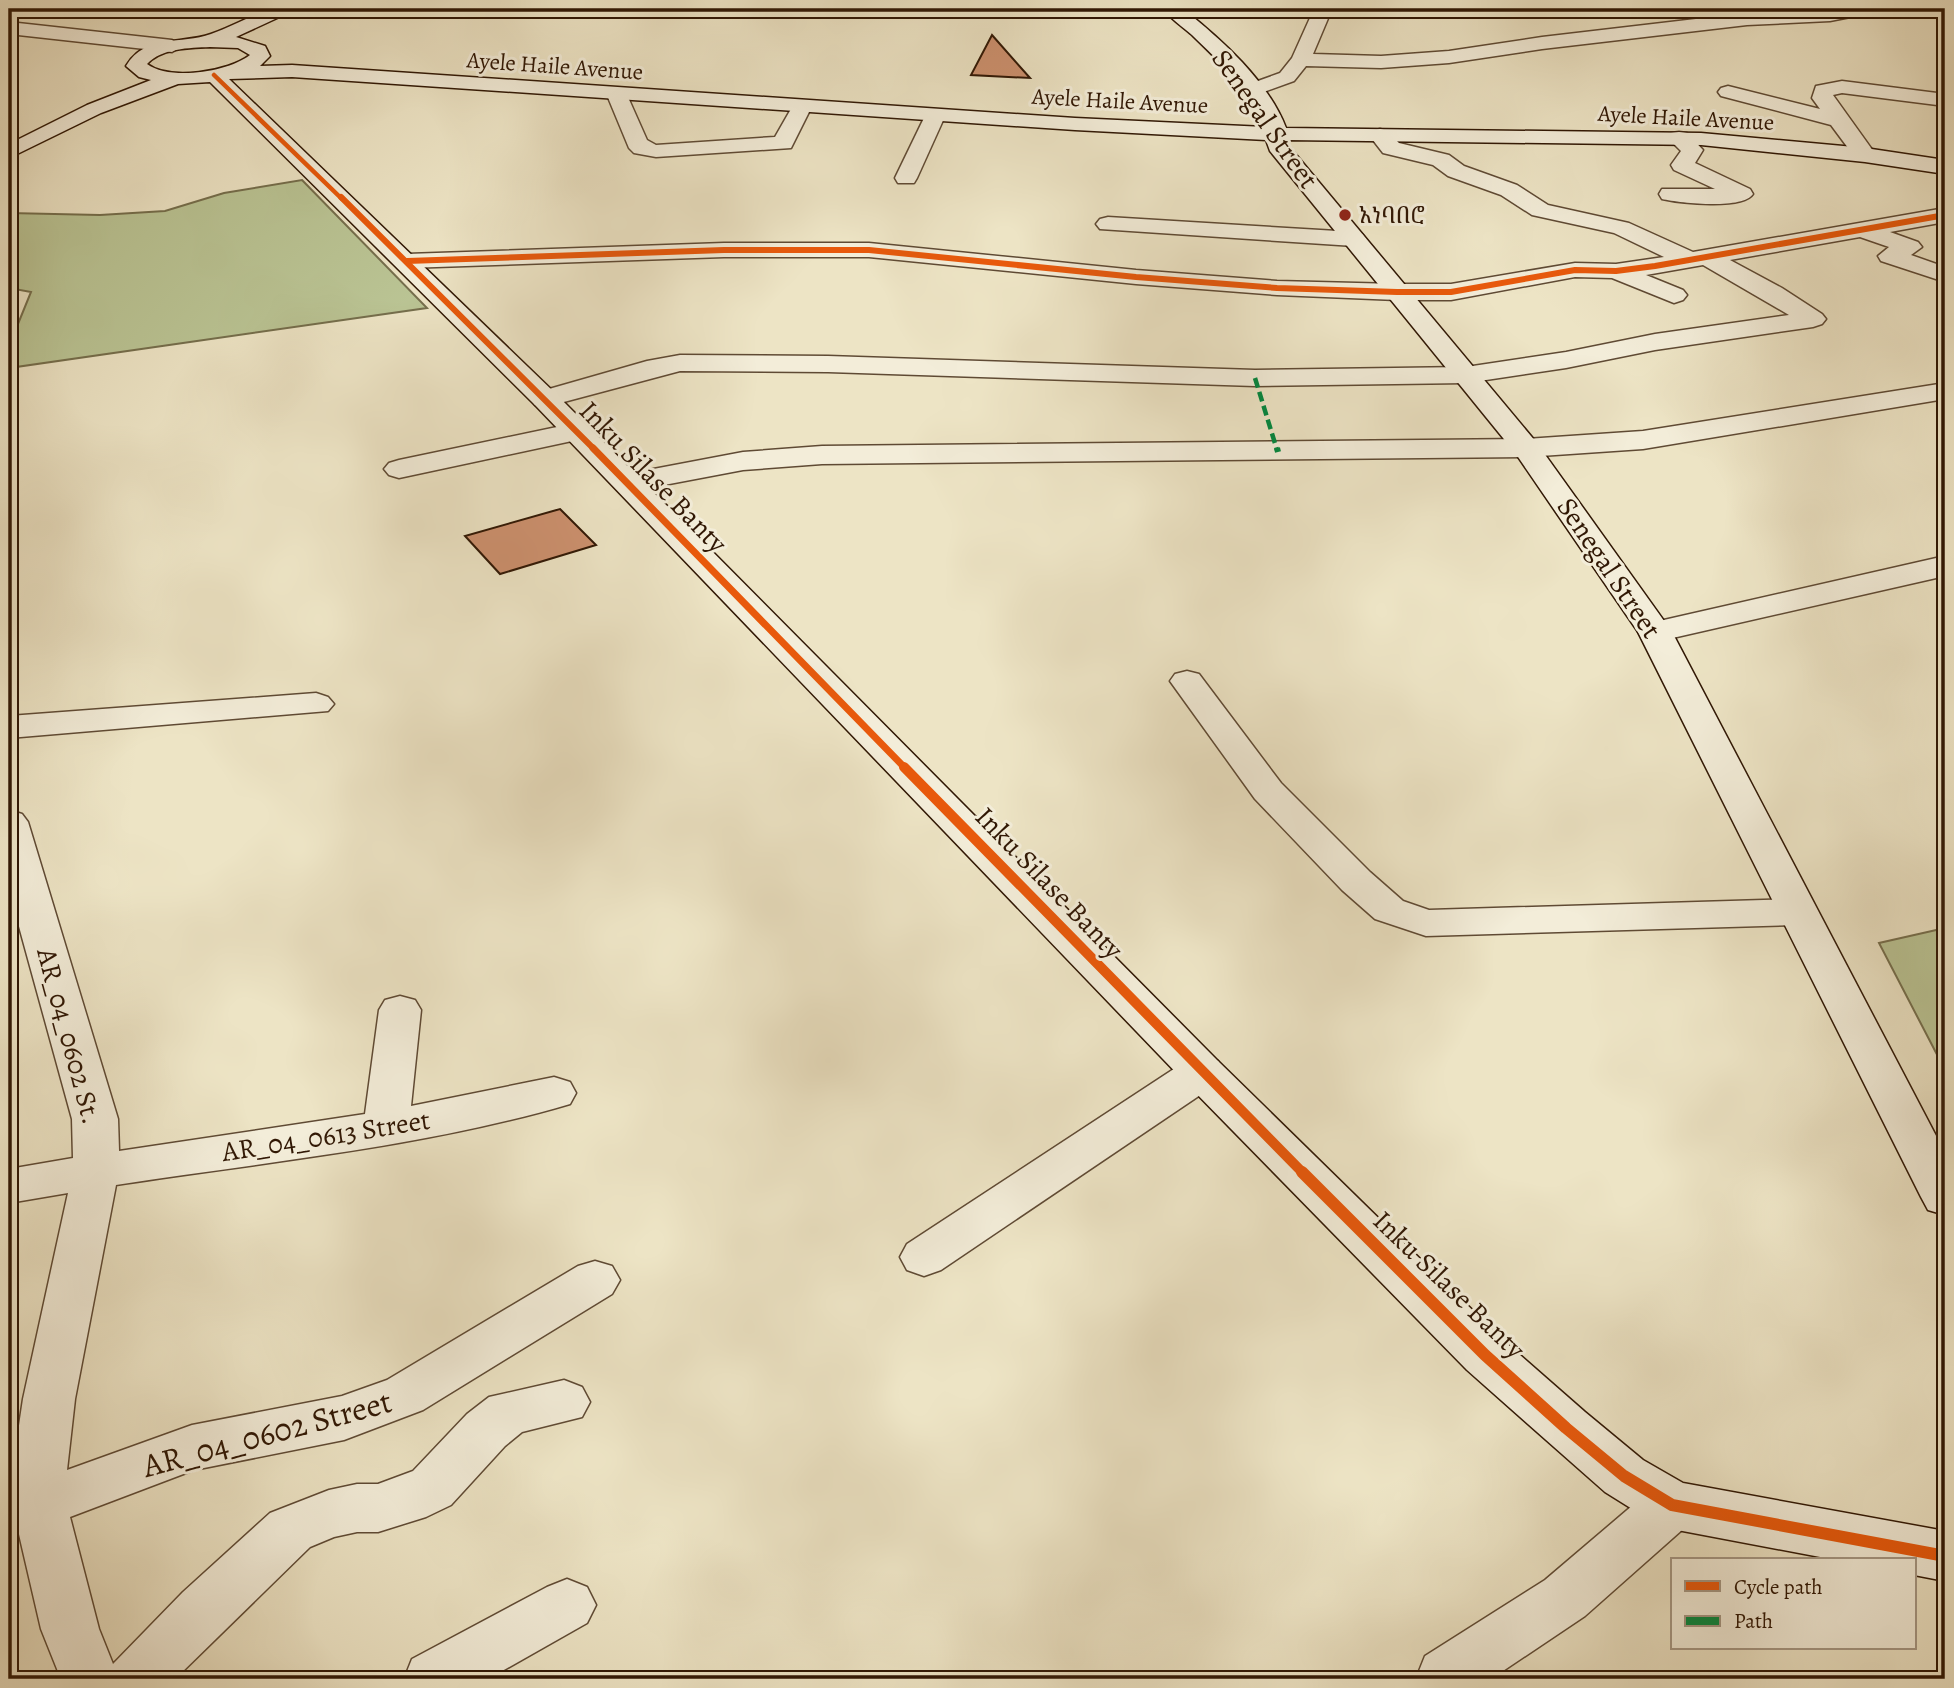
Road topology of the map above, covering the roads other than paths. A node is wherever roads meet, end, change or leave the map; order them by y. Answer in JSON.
{"nodes":[{"id":1,"x":282,"y":9,"type":"edge"},
{"id":2,"x":302,"y":9,"type":"edge"},
{"id":3,"x":1172,"y":9,"type":"edge"},
{"id":4,"x":1323,"y":9,"type":"edge"},
{"id":5,"x":1865,"y":9,"type":"edge"},
{"id":6,"x":1738,"y":14,"type":"edge"},
{"id":7,"x":112,"y":20,"type":"dead end"},
{"id":8,"x":9,"y":28,"type":"edge"},
{"id":9,"x":130,"y":41,"type":"junction"},
{"id":10,"x":172,"y":46,"type":"junction"},
{"id":11,"x":257,"y":50,"type":"junction"},
{"id":12,"x":1301,"y":60,"type":"junction"},
{"id":13,"x":142,"y":62,"type":"junction"},
{"id":14,"x":215,"y":66,"type":"junction"},
{"id":15,"x":292,"y":71,"type":"junction"},
{"id":16,"x":176,"y":78,"type":"junction"},
{"id":17,"x":1251,"y":90,"type":"junction"},
{"id":18,"x":1728,"y":92,"type":"dead end"},
{"id":19,"x":617,"y":95,"type":"junction"},
{"id":20,"x":1945,"y":100,"type":"edge"},
{"id":21,"x":802,"y":106,"type":"junction"},
{"id":22,"x":935,"y":116,"type":"junction"},
{"id":23,"x":1838,"y":120,"type":"junction"},
{"id":24,"x":1276,"y":134,"type":"junction"},
{"id":25,"x":1380,"y":135,"type":"junction"},
{"id":26,"x":1679,"y":138,"type":"junction"},
{"id":27,"x":9,"y":145,"type":"edge"},
{"id":28,"x":9,"y":152,"type":"edge"},
{"id":29,"x":1865,"y":155,"type":"junction"},
{"id":30,"x":1945,"y":167,"type":"edge"},
{"id":31,"x":906,"y":178,"type":"dead end"},
{"id":32,"x":1670,"y":194,"type":"dead end"},
{"id":33,"x":1945,"y":215,"type":"edge"},
{"id":34,"x":1108,"y":224,"type":"dead end"},
{"id":35,"x":1863,"y":231,"type":"junction"},
{"id":36,"x":1354,"y":239,"type":"junction"},
{"id":37,"x":1698,"y":258,"type":"junction"},
{"id":38,"x":407,"y":261,"type":"junction"},
{"id":39,"x":1616,"y":271,"type":"junction"},
{"id":40,"x":1945,"y":275,"type":"edge"},
{"id":41,"x":1397,"y":292,"type":"junction"},
{"id":42,"x":1674,"y":295,"type":"dead end"},
{"id":43,"x":1466,"y":375,"type":"junction"},
{"id":44,"x":1945,"y":391,"type":"edge"},
{"id":45,"x":545,"y":399,"type":"junction"},
{"id":46,"x":576,"y":432,"type":"junction"},
{"id":47,"x":1525,"y":448,"type":"junction"},
{"id":48,"x":399,"y":469,"type":"dead end"},
{"id":49,"x":627,"y":483,"type":"junction"},
{"id":50,"x":1945,"y":565,"type":"edge"},
{"id":51,"x":1655,"y":632,"type":"junction"},
{"id":52,"x":1187,"y":681,"type":"dead end"},
{"id":53,"x":316,"y":704,"type":"dead end"},
{"id":54,"x":9,"y":727,"type":"edge"},
{"id":55,"x":9,"y":822,"type":"edge"},
{"id":56,"x":1798,"y":912,"type":"junction"},
{"id":57,"x":400,"y":1010,"type":"dead end"},
{"id":58,"x":1202,"y":1072,"type":"junction"},
{"id":59,"x":554,"y":1093,"type":"dead end"},
{"id":60,"x":386,"y":1126,"type":"junction"},
{"id":61,"x":96,"y":1170,"type":"junction"},
{"id":62,"x":9,"y":1186,"type":"edge"},
{"id":63,"x":1945,"y":1197,"type":"edge"},
{"id":64,"x":924,"y":1257,"type":"dead end"},
{"id":65,"x":594,"y":1280,"type":"dead end"},
{"id":66,"x":564,"y":1402,"type":"dead end"},
{"id":67,"x":39,"y":1504,"type":"junction"},
{"id":68,"x":1672,"y":1505,"type":"junction"},
{"id":69,"x":1945,"y":1556,"type":"edge"},
{"id":70,"x":567,"y":1605,"type":"dead end"},
{"id":71,"x":1446,"y":1676,"type":"dead end"},
{"id":72,"x":90,"y":1679,"type":"edge"},
{"id":73,"x":136,"y":1679,"type":"edge"},
{"id":74,"x":433,"y":1679,"type":"edge"}],
"edges":[{"from":1,"to":14,"type":"street"},
{"from":2,"to":11,"type":"street"},
{"from":3,"to":17,"type":"street","name":"Senegal Street"},
{"from":4,"to":12,"type":"street"},
{"from":5,"to":6,"type":"street"},
{"from":6,"to":12,"type":"street"},
{"from":7,"to":9,"type":"street"},
{"from":8,"to":9,"type":"street"},
{"from":9,"to":10,"type":"street"},
{"from":9,"to":13,"type":"street"},
{"from":10,"to":13,"type":"street"},
{"from":10,"to":14,"type":"street"},
{"from":11,"to":14,"type":"street"},
{"from":11,"to":14,"type":"street"},
{"from":11,"to":15,"type":"street"},
{"from":12,"to":17,"type":"street"},
{"from":13,"to":16,"type":"street"},
{"from":13,"to":27,"type":"street"},
{"from":14,"to":15,"type":"street","name":"Ayele Haile Avenue"},
{"from":14,"to":16,"type":"street"},
{"from":14,"to":38,"type":"street","name":"Inku Silase Banty"},
{"from":15,"to":19,"type":"street","name":"Ayele Haile Avenue"},
{"from":16,"to":28,"type":"street"},
{"from":17,"to":24,"type":"street","name":"Senegal Street"},
{"from":18,"to":23,"type":"street"},
{"from":19,"to":21,"type":"street","name":"Ayele Haile Avenue"},
{"from":19,"to":21,"type":"street"},
{"from":20,"to":23,"type":"street"},
{"from":21,"to":22,"type":"street","name":"Ayele Haile Avenue"},
{"from":22,"to":24,"type":"street","name":"Ayele Haile Avenue"},
{"from":22,"to":31,"type":"street"},
{"from":23,"to":29,"type":"street"},
{"from":24,"to":25,"type":"street","name":"Ayele Haile Avenue"},
{"from":24,"to":36,"type":"street","name":"Senegal Street"},
{"from":25,"to":26,"type":"street","name":"Ayele Haile Avenue"},
{"from":25,"to":37,"type":"street"},
{"from":26,"to":29,"type":"street","name":"Ayele Haile Avenue"},
{"from":26,"to":32,"type":"street"},
{"from":29,"to":30,"type":"street","name":"Ayele Haile Avenue"},
{"from":33,"to":35,"type":"street"},
{"from":34,"to":36,"type":"street"},
{"from":35,"to":37,"type":"street"},
{"from":35,"to":40,"type":"street"},
{"from":36,"to":41,"type":"street","name":"Senegal Street"},
{"from":37,"to":39,"type":"street"},
{"from":37,"to":43,"type":"street"},
{"from":38,"to":41,"type":"street"},
{"from":38,"to":45,"type":"street","name":"Inku Silase Banty"},
{"from":39,"to":41,"type":"street"},
{"from":39,"to":42,"type":"street"},
{"from":41,"to":43,"type":"street","name":"Senegal Street"},
{"from":43,"to":45,"type":"street"},
{"from":43,"to":47,"type":"street","name":"Senegal Street"},
{"from":44,"to":47,"type":"street"},
{"from":45,"to":46,"type":"street","name":"Inku Silase Banty"},
{"from":46,"to":48,"type":"street"},
{"from":46,"to":49,"type":"street","name":"Inku Silase Banty"},
{"from":47,"to":49,"type":"street"},
{"from":47,"to":51,"type":"street","name":"Senegal Street"},
{"from":49,"to":58,"type":"street","name":"Inku Silase Banty"},
{"from":50,"to":51,"type":"street"},
{"from":51,"to":56,"type":"street","name":"Senegal Street"},
{"from":52,"to":56,"type":"street"},
{"from":53,"to":54,"type":"street"},
{"from":55,"to":61,"type":"street","name":"AR_04_0602 St."},
{"from":56,"to":63,"type":"street","name":"Senegal Street"},
{"from":57,"to":60,"type":"street"},
{"from":58,"to":64,"type":"street"},
{"from":58,"to":68,"type":"street","name":"Inku Silase Banty"},
{"from":59,"to":60,"type":"street","name":"AR_04_0613 Street"},
{"from":60,"to":61,"type":"street","name":"AR_04_0613 Street"},
{"from":61,"to":62,"type":"street","name":"AR_04_0613 Street"},
{"from":61,"to":67,"type":"street"},
{"from":65,"to":67,"type":"street","name":"AR_04_0602 Street"},
{"from":66,"to":73,"type":"street"},
{"from":67,"to":72,"type":"street"},
{"from":68,"to":69,"type":"street","name":"Inku Silase Banty"},
{"from":68,"to":71,"type":"street"},
{"from":70,"to":74,"type":"street"}]}
